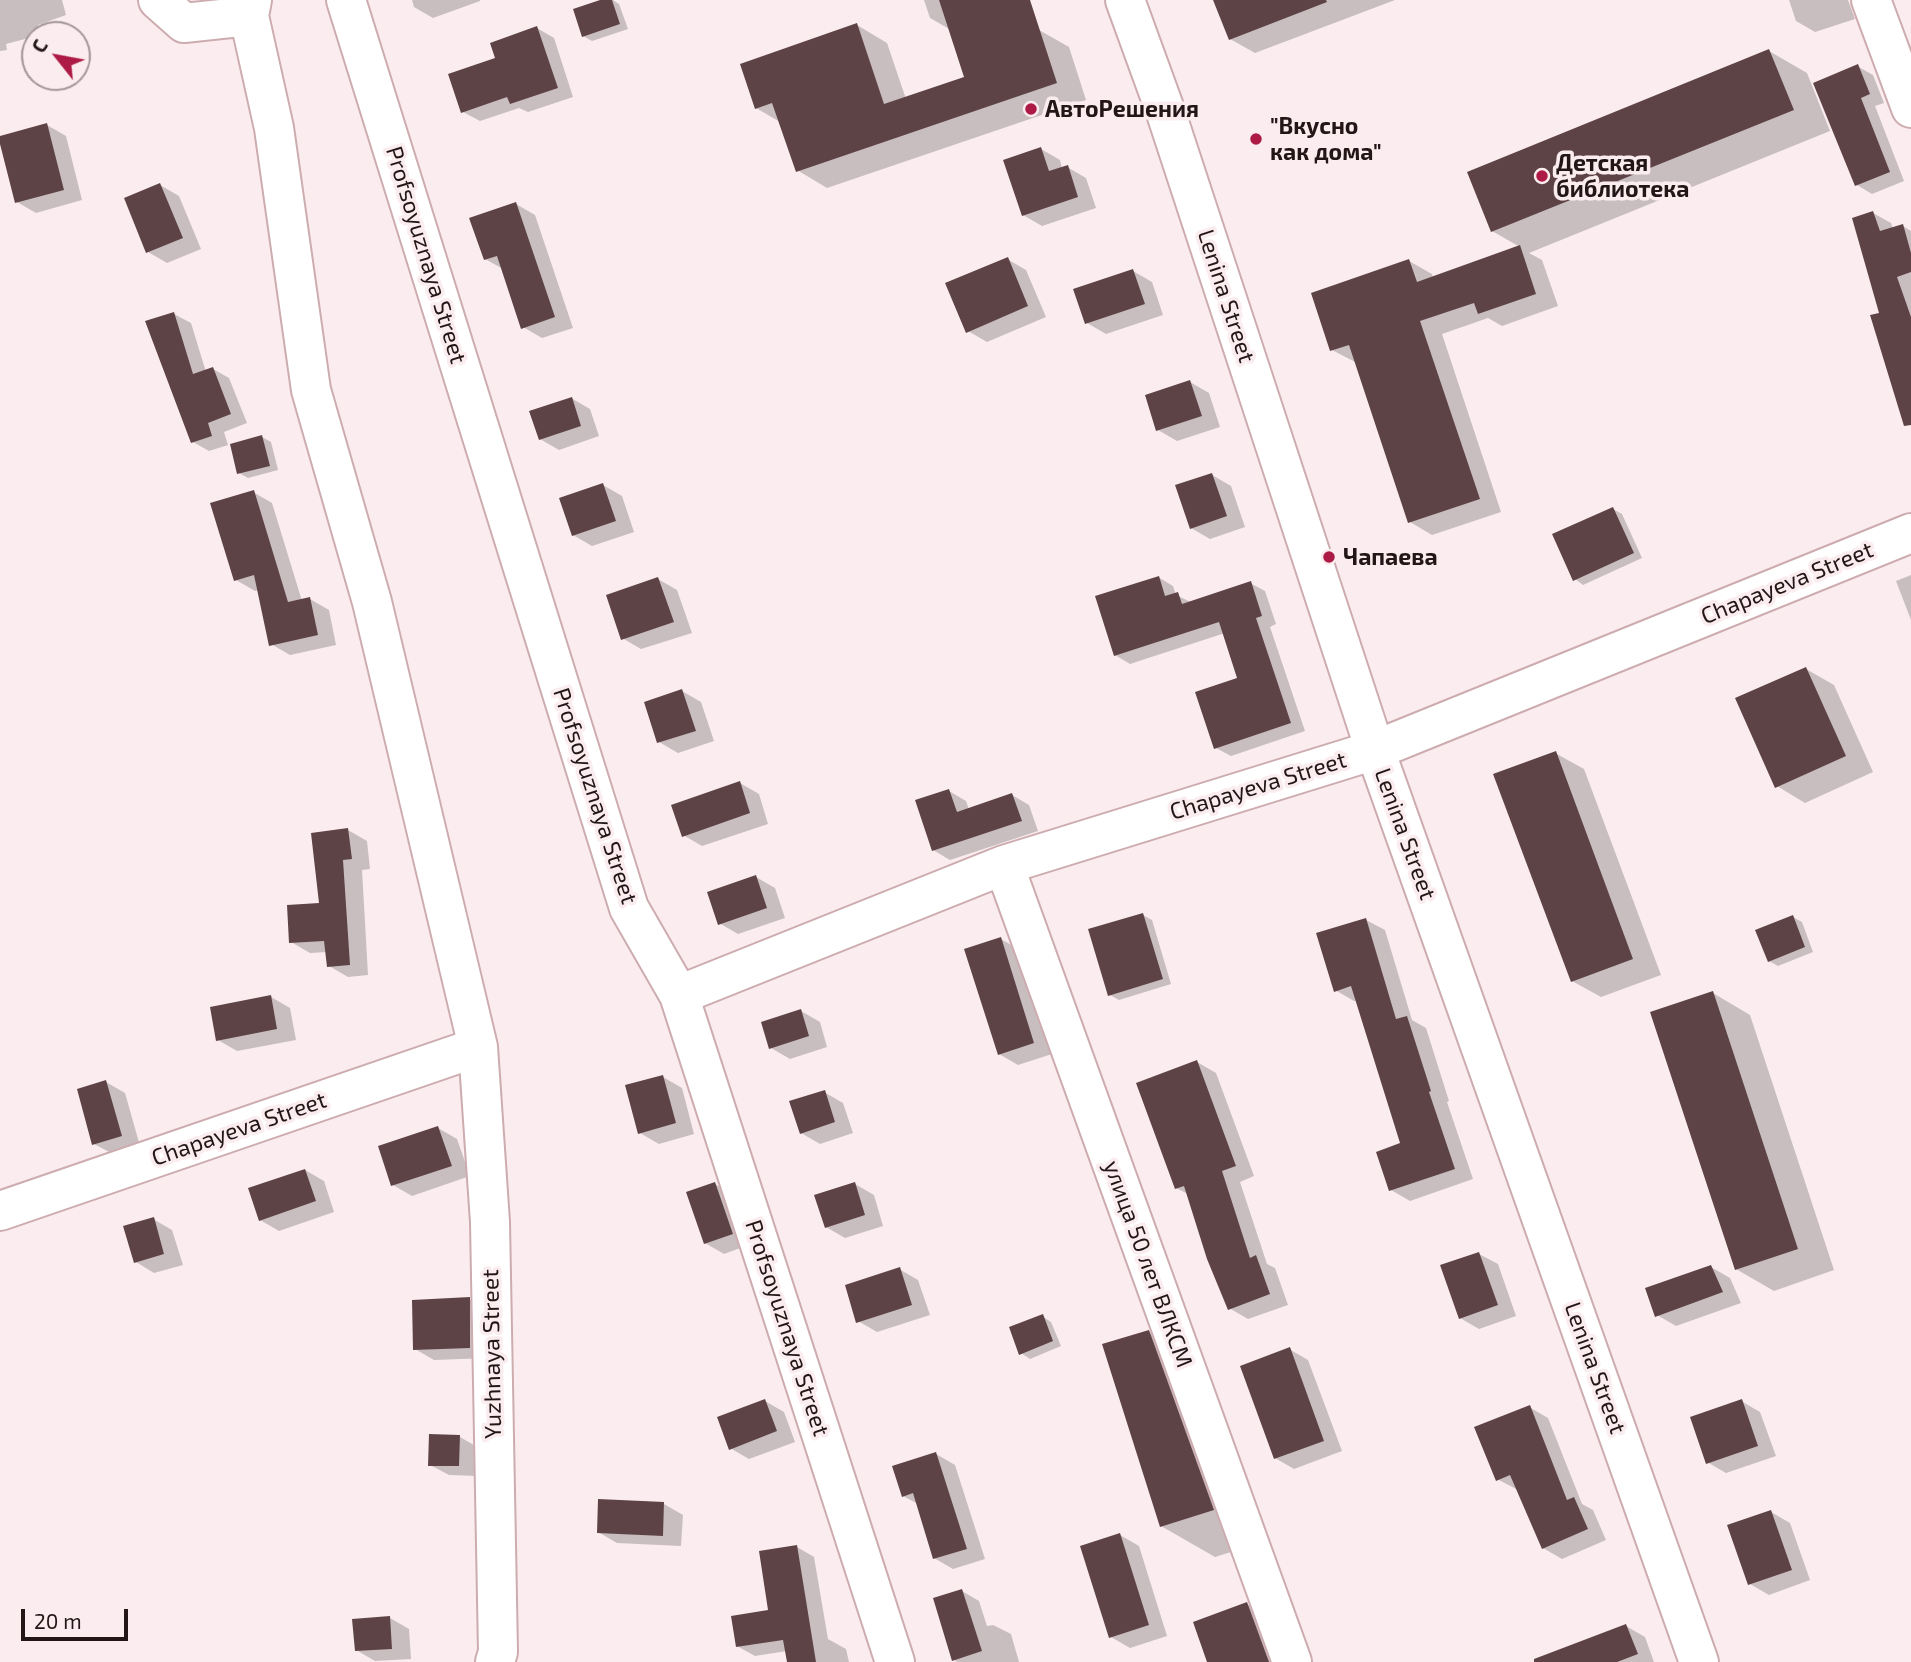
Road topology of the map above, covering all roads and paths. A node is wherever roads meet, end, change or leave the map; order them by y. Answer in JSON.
{"nodes":[{"id":1,"x":158,"y":0,"type":"edge"},
{"id":2,"x":346,"y":0,"type":"edge"},
{"id":3,"x":1125,"y":0,"type":"edge"},
{"id":4,"x":1871,"y":0,"type":"edge"},
{"id":5,"x":251,"y":8,"type":"edge"},
{"id":6,"x":1911,"y":108,"type":"edge"},
{"id":7,"x":1911,"y":533,"type":"edge"},
{"id":8,"x":1375,"y":750,"type":"junction"},
{"id":9,"x":1004,"y":866,"type":"junction"},
{"id":10,"x":679,"y":995,"type":"junction"},
{"id":11,"x":478,"y":1047,"type":"junction"},
{"id":12,"x":0,"y":1212,"type":"edge"},
{"id":13,"x":495,"y":1662,"type":"edge"},
{"id":14,"x":895,"y":1662,"type":"edge"},
{"id":15,"x":1292,"y":1662,"type":"edge"},
{"id":16,"x":1699,"y":1662,"type":"edge"}],
"edges":[{"from":1,"to":5,"type":"street"},
{"from":2,"to":10,"type":"street","name":"Profsoyuznaya Street"},
{"from":3,"to":8,"type":"street","name":"Lenina Street"},
{"from":4,"to":6,"type":"street"},
{"from":5,"to":11,"type":"street"},
{"from":7,"to":8,"type":"street","name":"Chapayeva Street"},
{"from":8,"to":9,"type":"street","name":"Chapayeva Street"},
{"from":8,"to":16,"type":"street","name":"Lenina Street"},
{"from":9,"to":10,"type":"street","name":"Chapayeva Street"},
{"from":9,"to":15,"type":"street","name":"улица 50 лет ВЛКСМ"},
{"from":10,"to":14,"type":"street","name":"Profsoyuznaya Street"},
{"from":11,"to":12,"type":"street","name":"Chapayeva Street"},
{"from":11,"to":13,"type":"street","name":"Yuzhnaya Street"}]}
